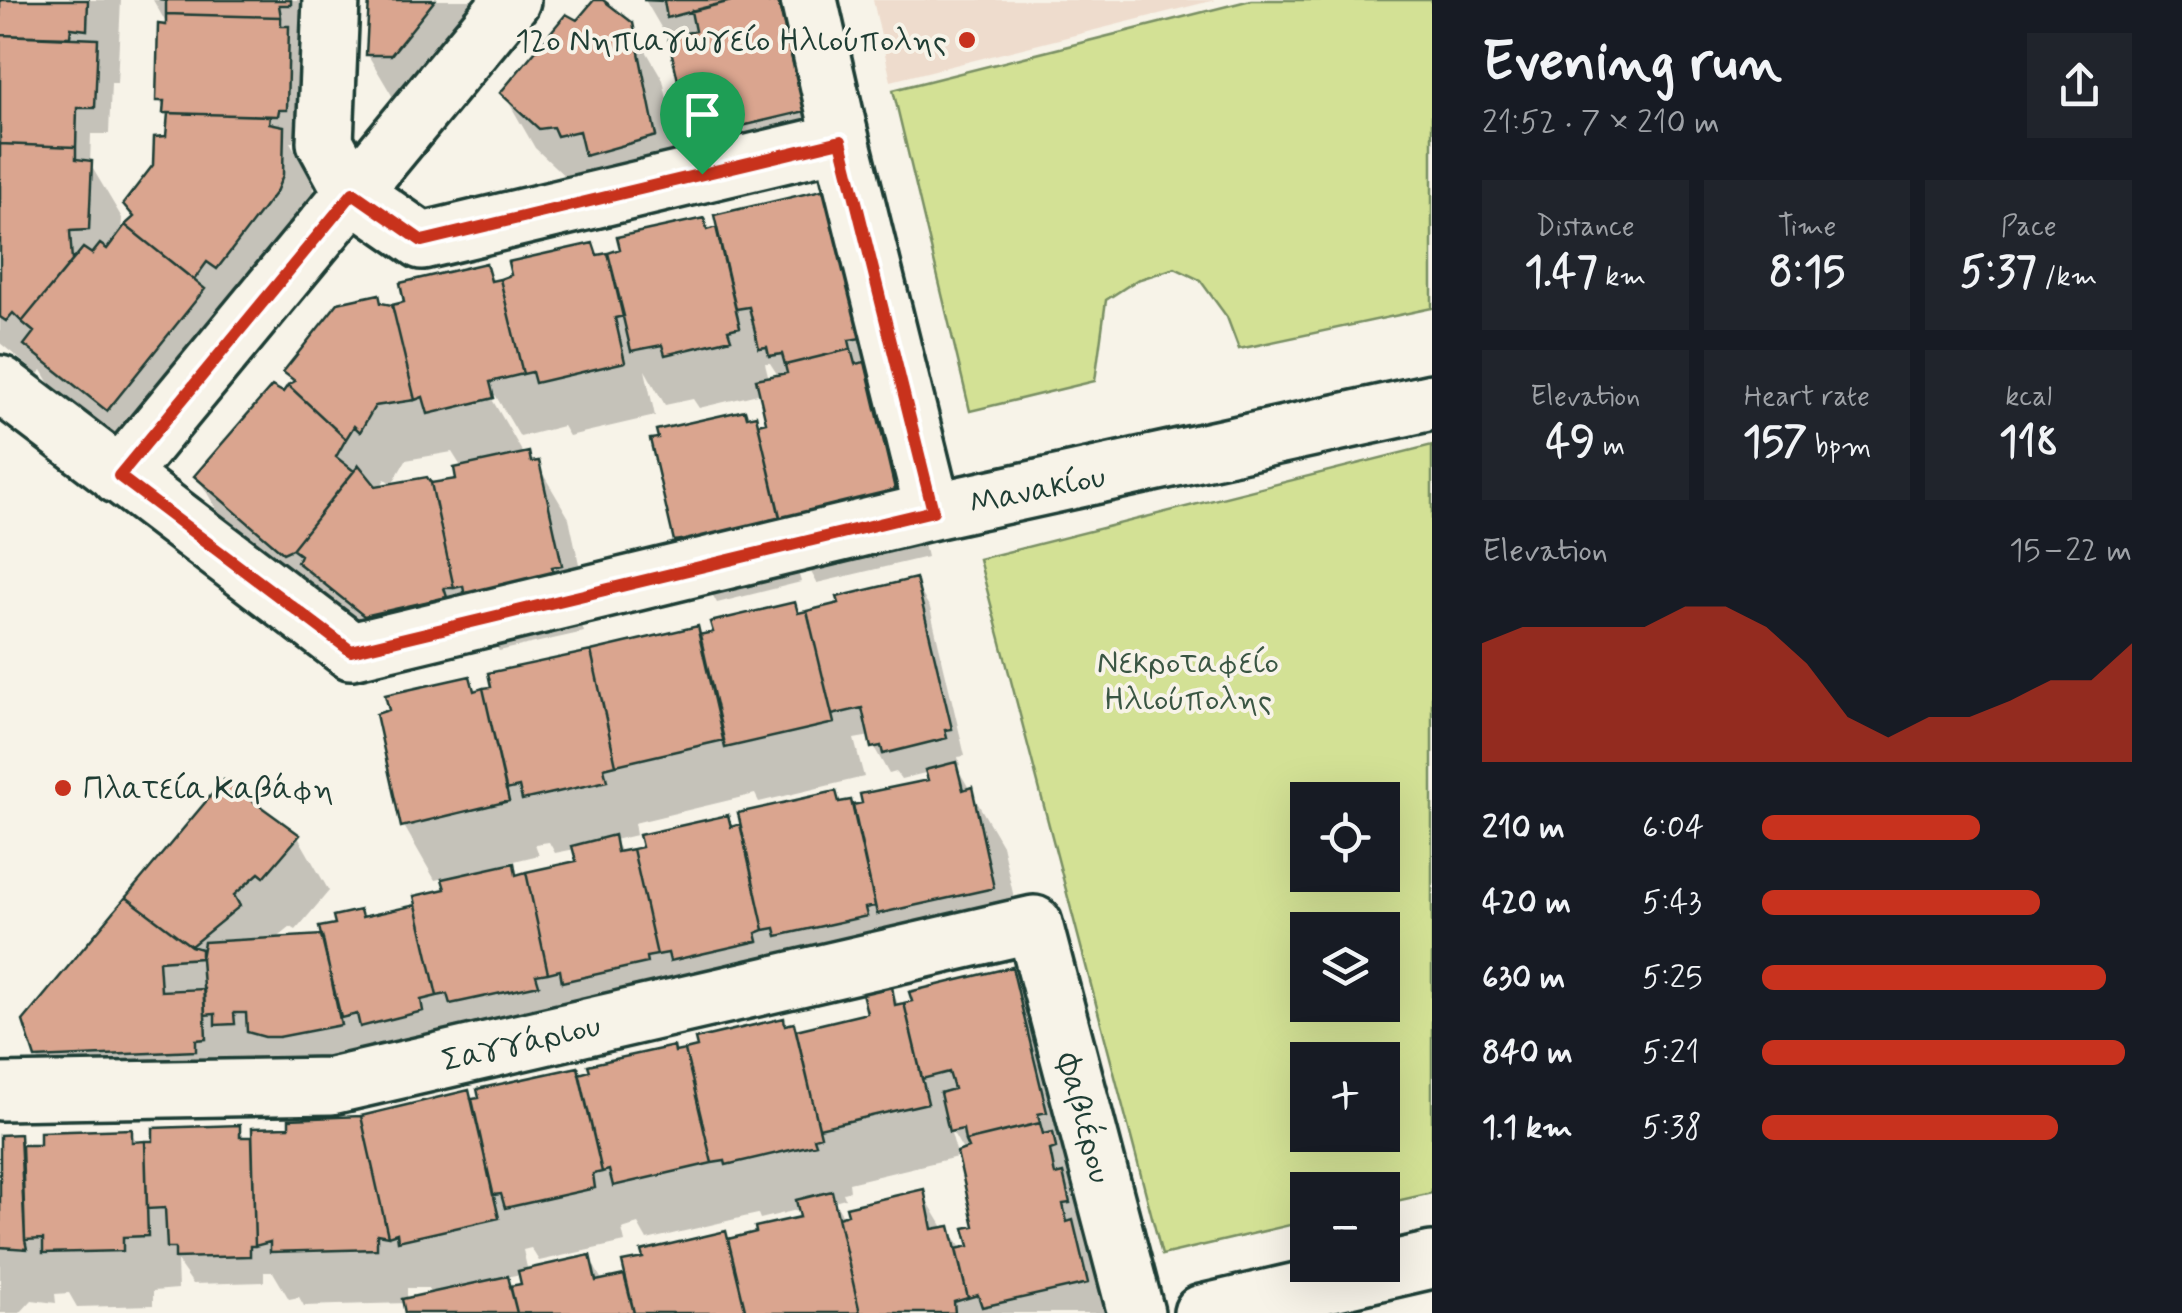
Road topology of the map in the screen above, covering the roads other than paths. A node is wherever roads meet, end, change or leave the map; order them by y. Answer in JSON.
{"nodes":[{"id":1,"x":331,"y":0,"type":"edge"},
{"id":2,"x":512,"y":0,"type":"edge"},
{"id":3,"x":809,"y":0,"type":"edge"},
{"id":4,"x":841,"y":141,"type":"junction"},
{"id":5,"x":353,"y":193,"type":"junction"},
{"id":6,"x":0,"y":384,"type":"edge"},
{"id":7,"x":1432,"y":402,"type":"edge"},
{"id":8,"x":119,"y":476,"type":"junction"},
{"id":9,"x":933,"y":511,"type":"junction"},
{"id":10,"x":1034,"y":924,"type":"joint"},
{"id":11,"x":0,"y":1092,"type":"edge"},
{"id":12,"x":1432,"y":1260,"type":"edge"},
{"id":13,"x":1136,"y":1313,"type":"edge"},
{"id":14,"x":1202,"y":1313,"type":"edge"}],
"edges":[{"from":1,"to":5,"type":"street"},
{"from":2,"to":5,"type":"street"},
{"from":3,"to":4,"type":"street"},
{"from":4,"to":5,"type":"street"},
{"from":4,"to":9,"type":"street"},
{"from":5,"to":8,"type":"street"},
{"from":6,"to":8,"type":"street"},
{"from":7,"to":9,"type":"street","name":"Μανακίου"},
{"from":8,"to":9,"type":"street","name":"Μανακίου"},
{"from":10,"to":11,"type":"street","name":"Σαγγάριου"},
{"from":10,"to":13,"type":"street","name":"Φαβιέρου"},
{"from":12,"to":14,"type":"street"}]}
